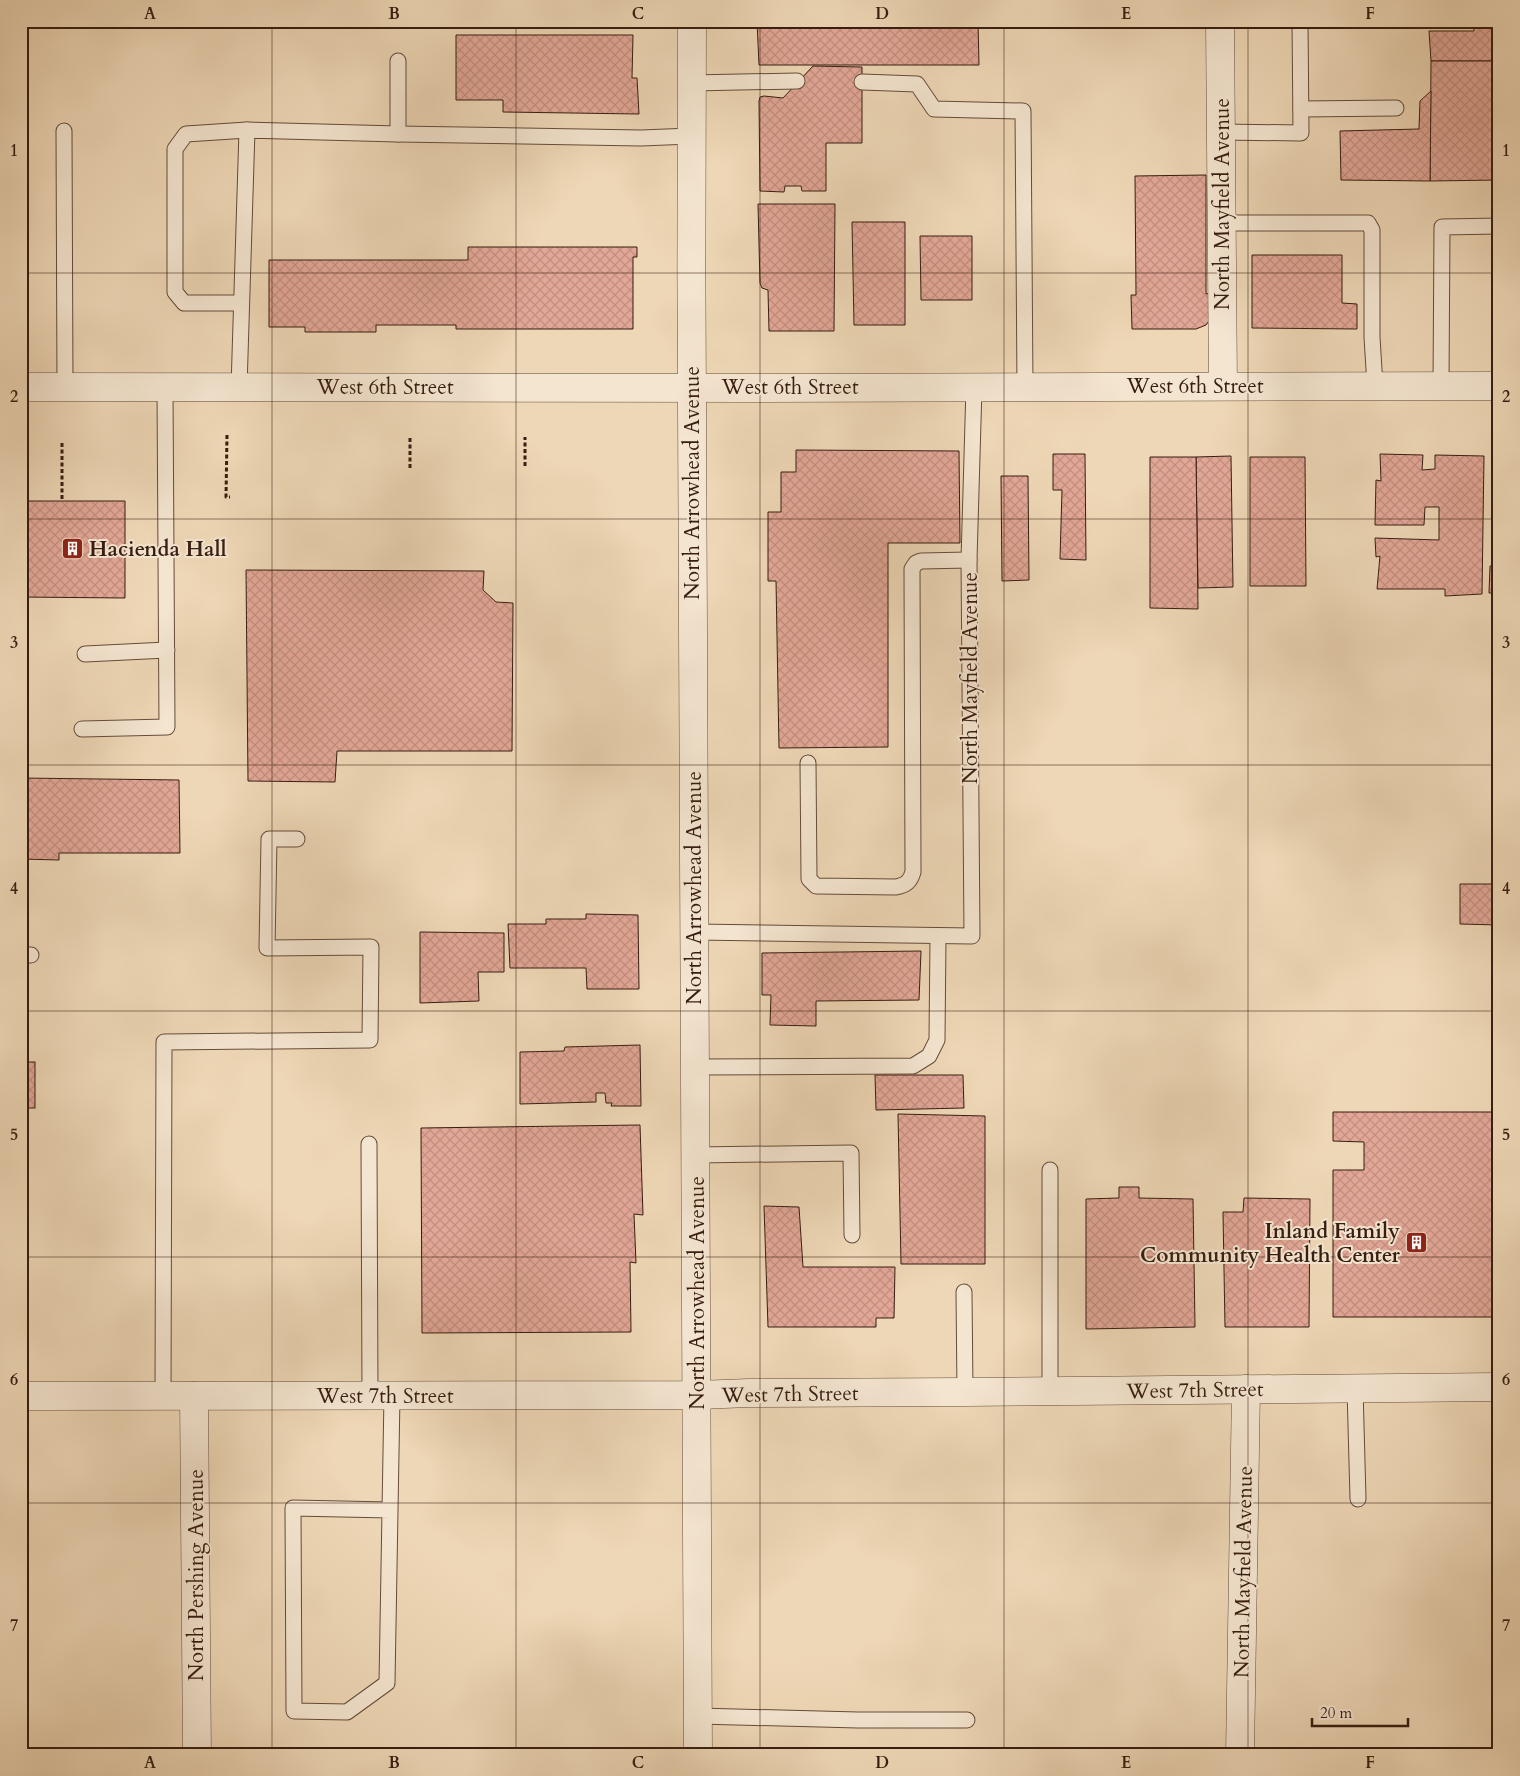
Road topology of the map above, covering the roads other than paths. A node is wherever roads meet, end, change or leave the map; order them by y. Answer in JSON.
{"nodes":[{"id":1,"x":692,"y":21,"type":"edge"},
{"id":2,"x":1220,"y":21,"type":"edge"},
{"id":3,"x":1300,"y":21,"type":"edge"},
{"id":4,"x":398,"y":61,"type":"dead end"},
{"id":5,"x":797,"y":81,"type":"dead end"},
{"id":6,"x":862,"y":82,"type":"dead end"},
{"id":7,"x":691,"y":83,"type":"junction"},
{"id":8,"x":1396,"y":108,"type":"dead end"},
{"id":9,"x":1301,"y":109,"type":"junction"},
{"id":10,"x":247,"y":130,"type":"junction"},
{"id":11,"x":64,"y":131,"type":"dead end"},
{"id":12,"x":1221,"y":132,"type":"junction"},
{"id":13,"x":398,"y":134,"type":"junction"},
{"id":14,"x":691,"y":136,"type":"junction"},
{"id":15,"x":1222,"y":223,"type":"junction"},
{"id":16,"x":1499,"y":226,"type":"edge"},
{"id":17,"x":241,"y":303,"type":"junction"},
{"id":18,"x":974,"y":386,"type":"junction"},
{"id":19,"x":1025,"y":386,"type":"junction"},
{"id":20,"x":1223,"y":386,"type":"junction"},
{"id":21,"x":1375,"y":386,"type":"junction"},
{"id":22,"x":1441,"y":386,"type":"junction"},
{"id":23,"x":1499,"y":386,"type":"edge"},
{"id":24,"x":691,"y":387,"type":"junction"},
{"id":25,"x":21,"y":388,"type":"edge"},
{"id":26,"x":65,"y":388,"type":"junction"},
{"id":27,"x":165,"y":388,"type":"junction"},
{"id":28,"x":238,"y":388,"type":"junction"},
{"id":29,"x":969,"y":560,"type":"junction"},
{"id":30,"x":167,"y":650,"type":"junction"},
{"id":31,"x":85,"y":654,"type":"dead end"},
{"id":32,"x":82,"y":729,"type":"dead end"},
{"id":33,"x":808,"y":763,"type":"dead end"},
{"id":34,"x":297,"y":839,"type":"dead end"},
{"id":35,"x":695,"y":932,"type":"junction"},
{"id":36,"x":938,"y":936,"type":"junction"},
{"id":37,"x":696,"y":1067,"type":"junction"},
{"id":38,"x":369,"y":1144,"type":"dead end"},
{"id":39,"x":696,"y":1155,"type":"junction"},
{"id":40,"x":1050,"y":1170,"type":"dead end"},
{"id":41,"x":852,"y":1235,"type":"dead end"},
{"id":42,"x":964,"y":1292,"type":"dead end"},
{"id":43,"x":1499,"y":1387,"type":"edge"},
{"id":44,"x":1355,"y":1388,"type":"junction"},
{"id":45,"x":1246,"y":1389,"type":"junction"},
{"id":46,"x":1050,"y":1391,"type":"junction"},
{"id":47,"x":965,"y":1392,"type":"junction"},
{"id":48,"x":698,"y":1395,"type":"junction"},
{"id":49,"x":21,"y":1396,"type":"edge"},
{"id":50,"x":163,"y":1396,"type":"junction"},
{"id":51,"x":194,"y":1396,"type":"junction"},
{"id":52,"x":381,"y":1396,"type":"junction"},
{"id":53,"x":1358,"y":1499,"type":"dead end"},
{"id":54,"x":390,"y":1510,"type":"junction"},
{"id":55,"x":698,"y":1716,"type":"junction"},
{"id":56,"x":967,"y":1720,"type":"dead end"},
{"id":57,"x":197,"y":1755,"type":"edge"},
{"id":58,"x":698,"y":1755,"type":"edge"},
{"id":59,"x":1240,"y":1755,"type":"edge"}],
"edges":[{"from":1,"to":7,"type":"street","name":"North Arrowhead Avenue"},
{"from":2,"to":12,"type":"street","name":"North Mayfield Avenue"},
{"from":3,"to":9,"type":"lane"},
{"from":4,"to":13,"type":"lane"},
{"from":5,"to":7,"type":"lane"},
{"from":6,"to":19,"type":"lane"},
{"from":7,"to":14,"type":"street","name":"North Arrowhead Avenue"},
{"from":8,"to":9,"type":"lane"},
{"from":9,"to":12,"type":"lane"},
{"from":10,"to":13,"type":"lane"},
{"from":10,"to":17,"type":"lane"},
{"from":10,"to":17,"type":"lane"},
{"from":11,"to":26,"type":"lane"},
{"from":12,"to":15,"type":"street","name":"North Mayfield Avenue"},
{"from":13,"to":14,"type":"lane"},
{"from":14,"to":24,"type":"street","name":"North Arrowhead Avenue"},
{"from":15,"to":20,"type":"street","name":"North Mayfield Avenue"},
{"from":15,"to":21,"type":"lane"},
{"from":16,"to":22,"type":"lane"},
{"from":17,"to":28,"type":"lane"},
{"from":18,"to":19,"type":"street","name":"West 6th Street"},
{"from":18,"to":24,"type":"street","name":"West 6th Street"},
{"from":18,"to":29,"type":"lane","name":"North Mayfield Avenue"},
{"from":19,"to":20,"type":"street","name":"West 6th Street"},
{"from":20,"to":21,"type":"street","name":"West 6th Street"},
{"from":21,"to":22,"type":"street","name":"West 6th Street"},
{"from":22,"to":23,"type":"street","name":"West 6th Street"},
{"from":24,"to":28,"type":"street","name":"West 6th Street"},
{"from":24,"to":35,"type":"street","name":"North Arrowhead Avenue"},
{"from":25,"to":26,"type":"street","name":"West 6th Street"},
{"from":26,"to":27,"type":"street","name":"West 6th Street"},
{"from":27,"to":28,"type":"street","name":"West 6th Street"},
{"from":27,"to":30,"type":"lane"},
{"from":29,"to":33,"type":"lane"},
{"from":29,"to":36,"type":"lane","name":"North Mayfield Avenue"},
{"from":30,"to":31,"type":"lane"},
{"from":30,"to":32,"type":"lane"},
{"from":34,"to":50,"type":"lane"},
{"from":35,"to":36,"type":"lane"},
{"from":35,"to":37,"type":"street","name":"North Arrowhead Avenue"},
{"from":36,"to":37,"type":"lane"},
{"from":37,"to":39,"type":"street","name":"North Arrowhead Avenue"},
{"from":38,"to":52,"type":"lane"},
{"from":39,"to":41,"type":"lane"},
{"from":39,"to":48,"type":"street","name":"North Arrowhead Avenue"},
{"from":40,"to":46,"type":"lane"},
{"from":42,"to":47,"type":"lane"},
{"from":43,"to":44,"type":"street","name":"West 7th Street"},
{"from":44,"to":45,"type":"street","name":"West 7th Street"},
{"from":44,"to":53,"type":"lane"},
{"from":45,"to":46,"type":"street","name":"West 7th Street"},
{"from":45,"to":59,"type":"street","name":"North Mayfield Avenue"},
{"from":46,"to":47,"type":"street","name":"West 7th Street"},
{"from":47,"to":48,"type":"street","name":"West 7th Street"},
{"from":48,"to":52,"type":"street","name":"West 7th Street"},
{"from":48,"to":55,"type":"street","name":"North Arrowhead Avenue"},
{"from":49,"to":50,"type":"street","name":"West 7th Street"},
{"from":50,"to":51,"type":"street","name":"West 7th Street"},
{"from":51,"to":52,"type":"street","name":"West 7th Street"},
{"from":51,"to":57,"type":"street","name":"North Pershing Avenue"},
{"from":52,"to":54,"type":"lane"},
{"from":54,"to":54,"type":"lane"},
{"from":55,"to":56,"type":"lane"},
{"from":55,"to":58,"type":"street","name":"North Arrowhead Avenue"}]}
